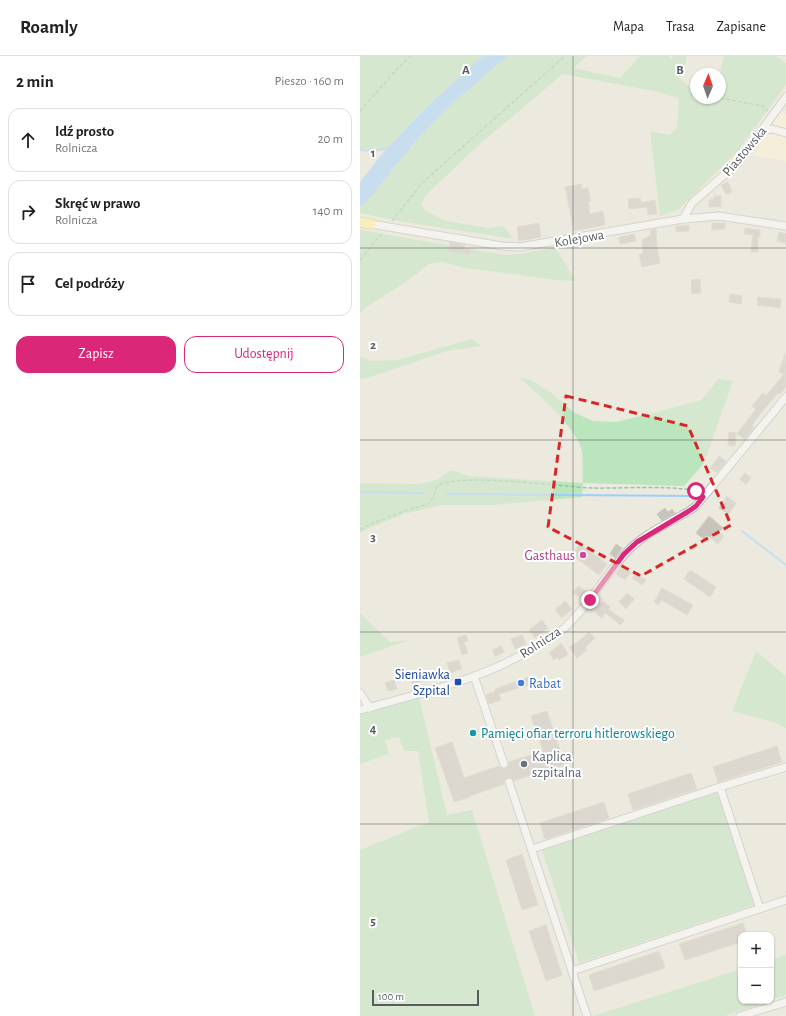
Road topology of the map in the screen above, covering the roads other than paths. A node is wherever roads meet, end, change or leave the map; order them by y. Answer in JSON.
{"nodes":[{"id":1,"x":786,"y":97,"type":"edge"},
{"id":2,"x":763,"y":130,"type":"junction"},
{"id":3,"x":786,"y":133,"type":"edge"},
{"id":4,"x":683,"y":219,"type":"junction"},
{"id":5,"x":360,"y":222,"type":"edge"},
{"id":6,"x":371,"y":224,"type":"joint"},
{"id":7,"x":786,"y":226,"type":"edge"},
{"id":8,"x":786,"y":397,"type":"edge"},
{"id":9,"x":474,"y":676,"type":"junction"},
{"id":10,"x":360,"y":693,"type":"edge"},
{"id":11,"x":370,"y":708,"type":"junction"},
{"id":12,"x":360,"y":710,"type":"edge"},
{"id":13,"x":504,"y":764,"type":"tunnel mouth"},
{"id":14,"x":786,"y":767,"type":"edge"},
{"id":15,"x":509,"y":782,"type":"tunnel mouth"},
{"id":16,"x":720,"y":787,"type":"junction"},
{"id":17,"x":532,"y":849,"type":"junction"},
{"id":18,"x":786,"y":900,"type":"edge"},
{"id":19,"x":760,"y":909,"type":"junction"},
{"id":20,"x":572,"y":970,"type":"junction"},
{"id":21,"x":786,"y":1002,"type":"edge"},
{"id":22,"x":587,"y":1016,"type":"edge"},
{"id":23,"x":740,"y":1016,"type":"edge"}],
"edges":[{"from":1,"to":2,"type":"street","name":"Piastowska"},
{"from":2,"to":3,"type":"street"},
{"from":2,"to":4,"type":"street","name":"Piastowska"},
{"from":4,"to":6,"type":"street","name":"Kolejowa"},
{"from":4,"to":7,"type":"street","name":"Kolejowa"},
{"from":5,"to":6,"type":"main road"},
{"from":8,"to":9,"type":"street","name":"Rolnicza"},
{"from":9,"to":11,"type":"street","name":"Rolnicza"},
{"from":9,"to":13,"type":"street"},
{"from":10,"to":11,"type":"street"},
{"from":11,"to":12,"type":"street","name":"Rolnicza"},
{"from":14,"to":16,"type":"street"},
{"from":15,"to":17,"type":"street"},
{"from":16,"to":17,"type":"street"},
{"from":16,"to":19,"type":"street"},
{"from":17,"to":20,"type":"street"},
{"from":18,"to":19,"type":"street"},
{"from":19,"to":20,"type":"street"},
{"from":20,"to":22,"type":"street"},
{"from":21,"to":23,"type":"street"}]}
